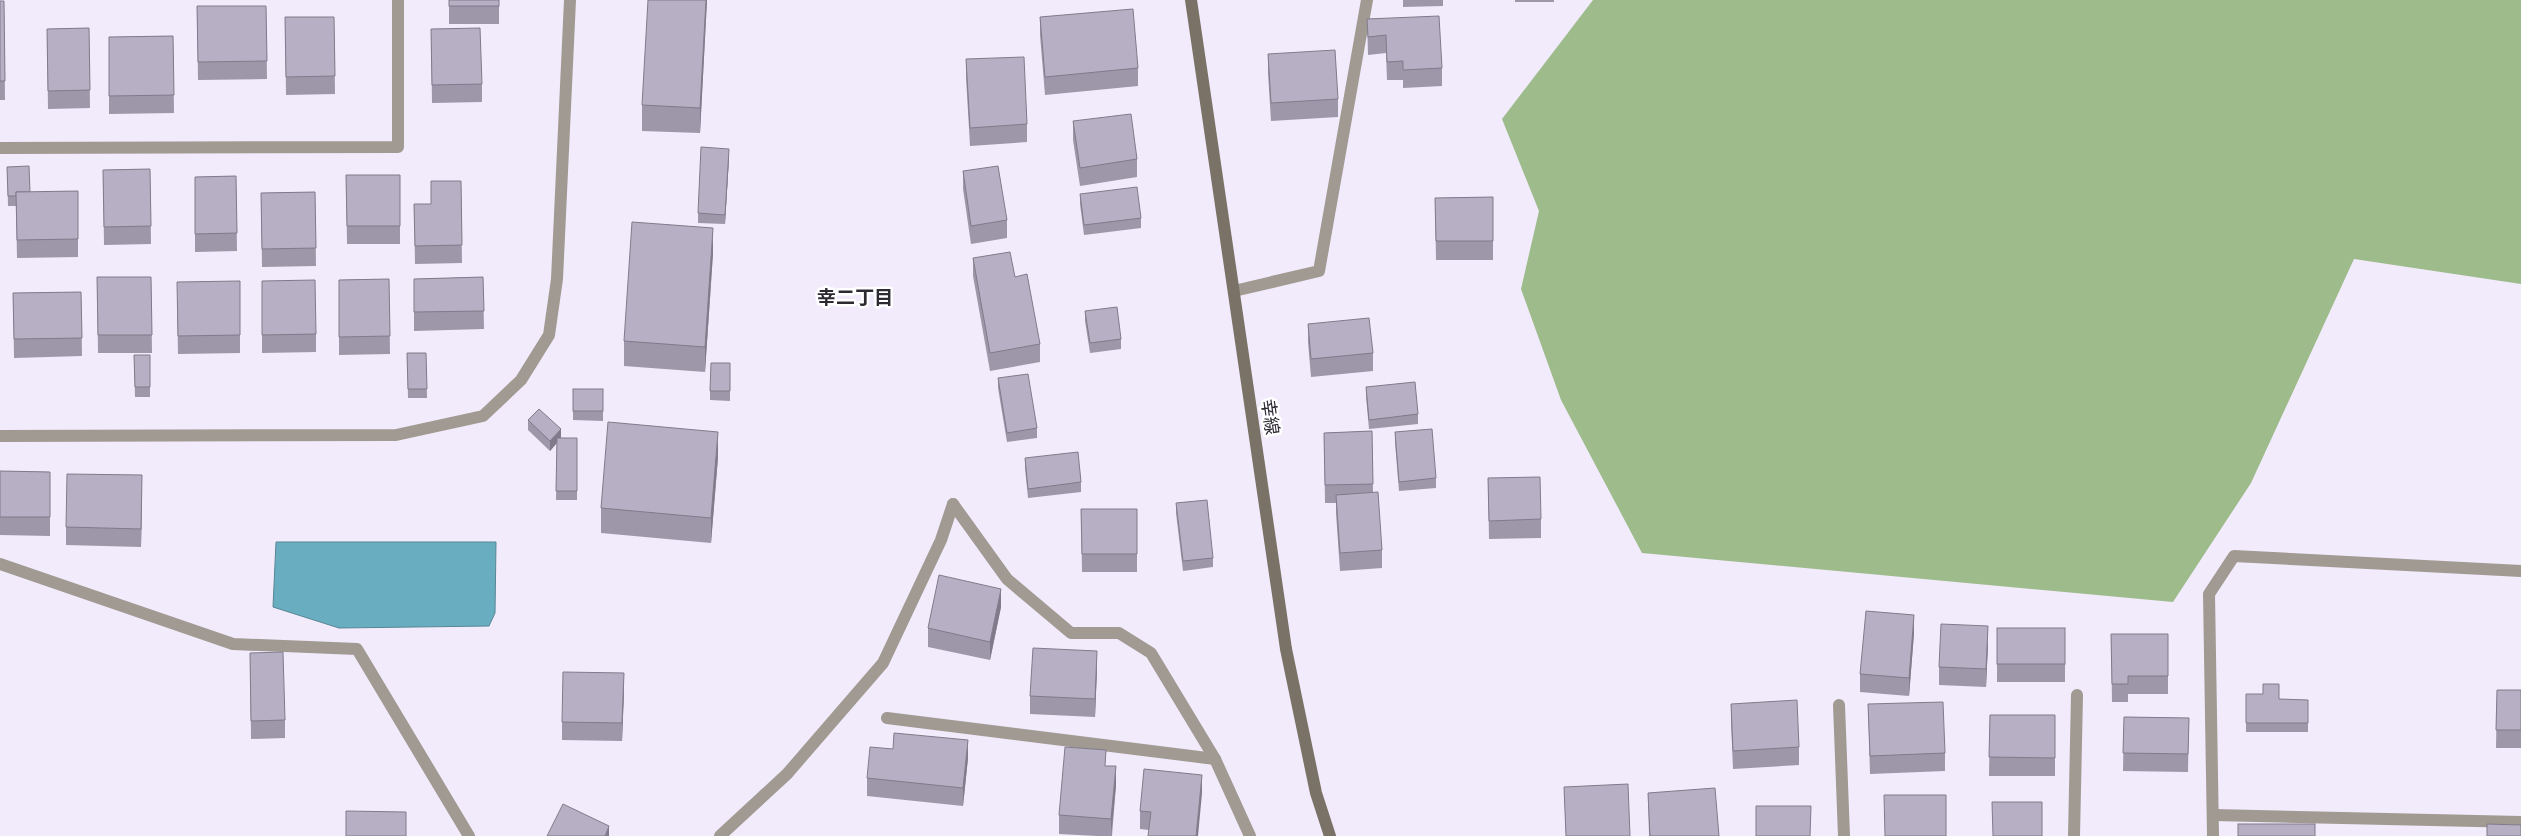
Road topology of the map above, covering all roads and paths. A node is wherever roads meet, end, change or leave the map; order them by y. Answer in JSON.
{"nodes":[{"id":1,"x":398,"y":0,"type":"edge"},
{"id":2,"x":570,"y":0,"type":"edge"},
{"id":3,"x":1191,"y":0,"type":"edge"},
{"id":4,"x":1367,"y":0,"type":"edge"},
{"id":5,"x":0,"y":148,"type":"edge"},
{"id":6,"x":1234,"y":291,"type":"junction"},
{"id":7,"x":0,"y":436,"type":"edge"},
{"id":8,"x":0,"y":564,"type":"edge"},
{"id":9,"x":2521,"y":571,"type":"edge"},
{"id":10,"x":2077,"y":695,"type":"dead end"},
{"id":11,"x":1839,"y":705,"type":"dead end"},
{"id":12,"x":887,"y":718,"type":"dead end"},
{"id":13,"x":1215,"y":759,"type":"junction"},
{"id":14,"x":2214,"y":815,"type":"junction"},
{"id":15,"x":2521,"y":822,"type":"edge"},
{"id":16,"x":470,"y":836,"type":"edge"},
{"id":17,"x":720,"y":836,"type":"edge"},
{"id":18,"x":1250,"y":836,"type":"edge"},
{"id":19,"x":1330,"y":836,"type":"edge"},
{"id":20,"x":1844,"y":836,"type":"edge"},
{"id":21,"x":2074,"y":836,"type":"edge"},
{"id":22,"x":2213,"y":836,"type":"edge"}],
"edges":[{"from":1,"to":5,"type":"street"},
{"from":2,"to":7,"type":"street"},
{"from":3,"to":6,"type":"street","name":"幸線"},
{"from":4,"to":6,"type":"street"},
{"from":6,"to":19,"type":"street","name":"幸線"},
{"from":8,"to":16,"type":"street"},
{"from":9,"to":14,"type":"street"},
{"from":10,"to":21,"type":"street"},
{"from":11,"to":20,"type":"street"},
{"from":12,"to":13,"type":"street"},
{"from":13,"to":17,"type":"street"},
{"from":13,"to":18,"type":"street"},
{"from":14,"to":15,"type":"street"},
{"from":14,"to":22,"type":"street"}]}
